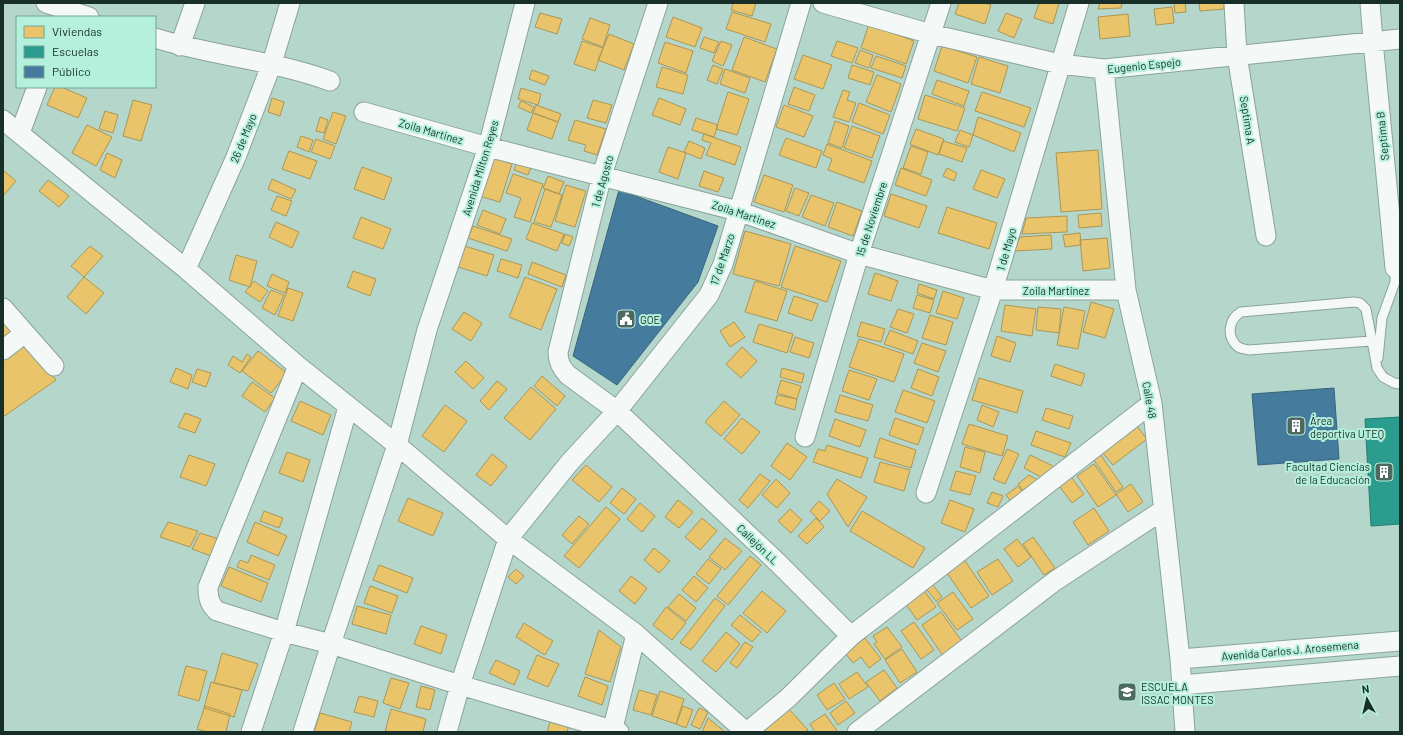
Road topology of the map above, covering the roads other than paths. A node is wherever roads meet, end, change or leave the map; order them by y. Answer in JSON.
{"nodes":[{"id":1,"x":46,"y":3,"type":"edge"},
{"id":2,"x":195,"y":3,"type":"edge"},
{"id":3,"x":290,"y":3,"type":"edge"},
{"id":4,"x":525,"y":3,"type":"edge"},
{"id":5,"x":658,"y":3,"type":"edge"},
{"id":6,"x":801,"y":3,"type":"edge"},
{"id":7,"x":823,"y":3,"type":"edge"},
{"id":8,"x":941,"y":3,"type":"edge"},
{"id":9,"x":1079,"y":3,"type":"edge"},
{"id":10,"x":1234,"y":3,"type":"edge"},
{"id":11,"x":1370,"y":3,"type":"edge"},
{"id":12,"x":66,"y":10,"type":"edge"},
{"id":13,"x":86,"y":16,"type":"edge"},
{"id":14,"x":931,"y":34,"type":"junction"},
{"id":15,"x":156,"y":38,"type":"edge"},
{"id":16,"x":1400,"y":39,"type":"edge"},
{"id":17,"x":1372,"y":41,"type":"junction"},
{"id":18,"x":180,"y":46,"type":"junction"},
{"id":19,"x":1237,"y":55,"type":"junction"},
{"id":20,"x":272,"y":63,"type":"junction"},
{"id":21,"x":1060,"y":64,"type":"junction"},
{"id":22,"x":1104,"y":69,"type":"junction"},
{"id":23,"x":330,"y":81,"type":"dead end"},
{"id":24,"x":37,"y":88,"type":"edge"},
{"id":25,"x":364,"y":112,"type":"dead end"},
{"id":26,"x":3,"y":120,"type":"edge"},
{"id":27,"x":20,"y":133,"type":"junction"},
{"id":28,"x":488,"y":147,"type":"junction"},
{"id":29,"x":602,"y":175,"type":"junction"},
{"id":30,"x":738,"y":211,"type":"junction"},
{"id":31,"x":1266,"y":236,"type":"dead end"},
{"id":32,"x":859,"y":254,"type":"junction"},
{"id":33,"x":1395,"y":268,"type":"junction"},
{"id":34,"x":186,"y":269,"type":"junction"},
{"id":35,"x":1400,"y":289,"type":"edge"},
{"id":36,"x":994,"y":290,"type":"junction"},
{"id":37,"x":1126,"y":290,"type":"junction"},
{"id":38,"x":3,"y":308,"type":"edge"},
{"id":39,"x":25,"y":333,"type":"junction"},
{"id":40,"x":1371,"y":341,"type":"junction"},
{"id":41,"x":3,"y":350,"type":"edge"},
{"id":42,"x":558,"y":361,"type":"joint"},
{"id":43,"x":54,"y":366,"type":"dead end"},
{"id":44,"x":298,"y":366,"type":"junction"},
{"id":45,"x":1377,"y":368,"type":"junction"},
{"id":46,"x":1400,"y":384,"type":"edge"},
{"id":47,"x":1152,"y":403,"type":"junction"},
{"id":48,"x":348,"y":407,"type":"junction"},
{"id":49,"x":617,"y":411,"type":"junction"},
{"id":50,"x":805,"y":437,"type":"dead end"},
{"id":51,"x":397,"y":445,"type":"junction"},
{"id":52,"x":926,"y":494,"type":"dead end"},
{"id":53,"x":1163,"y":510,"type":"junction"},
{"id":54,"x":508,"y":539,"type":"junction"},
{"id":55,"x":284,"y":632,"type":"junction"},
{"id":56,"x":636,"y":634,"type":"junction"},
{"id":57,"x":851,"y":636,"type":"junction"},
{"id":58,"x":1400,"y":641,"type":"edge"},
{"id":59,"x":331,"y":644,"type":"junction"},
{"id":60,"x":1180,"y":659,"type":"junction"},
{"id":61,"x":1400,"y":666,"type":"edge"},
{"id":62,"x":1181,"y":685,"type":"junction"},
{"id":63,"x":460,"y":686,"type":"junction"},
{"id":64,"x":615,"y":731,"type":"edge"},
{"id":65,"x":252,"y":732,"type":"edge"},
{"id":66,"x":303,"y":732,"type":"edge"},
{"id":67,"x":447,"y":732,"type":"edge"},
{"id":68,"x":747,"y":732,"type":"edge"},
{"id":69,"x":856,"y":732,"type":"edge"},
{"id":70,"x":1185,"y":732,"type":"edge"}],
"edges":[{"from":1,"to":12,"type":"street"},
{"from":2,"to":18,"type":"street"},
{"from":3,"to":20,"type":"street","name":"26 de Mayo"},
{"from":4,"to":28,"type":"street","name":"Avenida Milton Reyes"},
{"from":5,"to":29,"type":"street","name":"1 de Agosto"},
{"from":6,"to":30,"type":"street","name":"17 de Marzo"},
{"from":7,"to":14,"type":"street","name":"Eugenio Espejo"},
{"from":8,"to":14,"type":"street","name":"15 de Noviembre"},
{"from":9,"to":21,"type":"street","name":"1 de Mayo"},
{"from":10,"to":19,"type":"street","name":"Septima A"},
{"from":11,"to":17,"type":"street","name":"Septima B"},
{"from":12,"to":13,"type":"street"},
{"from":14,"to":21,"type":"street","name":"Eugenio Espejo"},
{"from":14,"to":32,"type":"street","name":"15 de Noviembre"},
{"from":15,"to":18,"type":"street"},
{"from":16,"to":17,"type":"street","name":"Eugenio Espejo"},
{"from":17,"to":19,"type":"street","name":"Eugenio Espejo"},
{"from":17,"to":33,"type":"street","name":"Septima B"},
{"from":18,"to":20,"type":"street"},
{"from":19,"to":22,"type":"street","name":"Eugenio Espejo"},
{"from":19,"to":31,"type":"street","name":"Septima A"},
{"from":20,"to":23,"type":"street"},
{"from":20,"to":34,"type":"street","name":"26 de Mayo"},
{"from":21,"to":22,"type":"street","name":"Eugenio Espejo"},
{"from":21,"to":36,"type":"street","name":"1 de Mayo"},
{"from":22,"to":37,"type":"street","name":"Calle 48"},
{"from":24,"to":27,"type":"street"},
{"from":25,"to":28,"type":"street","name":"Zoila Martinez"},
{"from":26,"to":27,"type":"street"},
{"from":27,"to":34,"type":"street"},
{"from":28,"to":29,"type":"street","name":"Zoila Martinez"},
{"from":28,"to":51,"type":"street","name":"Avenida Milton Reyes"},
{"from":29,"to":30,"type":"street","name":"Zoila Martinez"},
{"from":29,"to":42,"type":"street","name":"1 de Agosto"},
{"from":30,"to":32,"type":"street","name":"Zoila Martinez"},
{"from":30,"to":49,"type":"street","name":"17 de Marzo"},
{"from":32,"to":36,"type":"street","name":"Zoila Martinez"},
{"from":32,"to":50,"type":"street","name":"15 de Noviembre"},
{"from":33,"to":35,"type":"lane"},
{"from":33,"to":45,"type":"lane"},
{"from":34,"to":44,"type":"street"},
{"from":36,"to":37,"type":"street","name":"Zoila Martinez"},
{"from":36,"to":52,"type":"street","name":"1 de Mayo"},
{"from":37,"to":47,"type":"street","name":"Calle 48"},
{"from":38,"to":39,"type":"street"},
{"from":39,"to":41,"type":"street"},
{"from":39,"to":43,"type":"street"},
{"from":40,"to":40,"type":"lane"},
{"from":40,"to":45,"type":"lane"},
{"from":42,"to":49,"type":"street","name":"Callejón LL"},
{"from":44,"to":48,"type":"street"},
{"from":44,"to":55,"type":"street"},
{"from":45,"to":46,"type":"lane"},
{"from":47,"to":53,"type":"street","name":"Calle 48"},
{"from":47,"to":57,"type":"street"},
{"from":48,"to":51,"type":"street"},
{"from":48,"to":55,"type":"street"},
{"from":49,"to":54,"type":"street","name":"17 de Marzo"},
{"from":49,"to":57,"type":"street","name":"Callejón LL"},
{"from":51,"to":54,"type":"street"},
{"from":51,"to":59,"type":"street","name":"Avenida Milton Reyes"},
{"from":53,"to":60,"type":"street","name":"Calle 48"},
{"from":53,"to":69,"type":"street"},
{"from":54,"to":56,"type":"street"},
{"from":54,"to":63,"type":"street"},
{"from":55,"to":59,"type":"street"},
{"from":55,"to":65,"type":"street"},
{"from":56,"to":64,"type":"street"},
{"from":56,"to":68,"type":"street"},
{"from":57,"to":68,"type":"street"},
{"from":58,"to":60,"type":"street","name":"Avenida Carlos J. Arosemena"},
{"from":59,"to":63,"type":"street"},
{"from":59,"to":66,"type":"street","name":"Avenida Milton Reyes"},
{"from":60,"to":62,"type":"street","name":"Calle 48"},
{"from":61,"to":62,"type":"street"},
{"from":62,"to":70,"type":"street","name":"Calle 48"},
{"from":63,"to":64,"type":"street"},
{"from":63,"to":67,"type":"street"}]}
